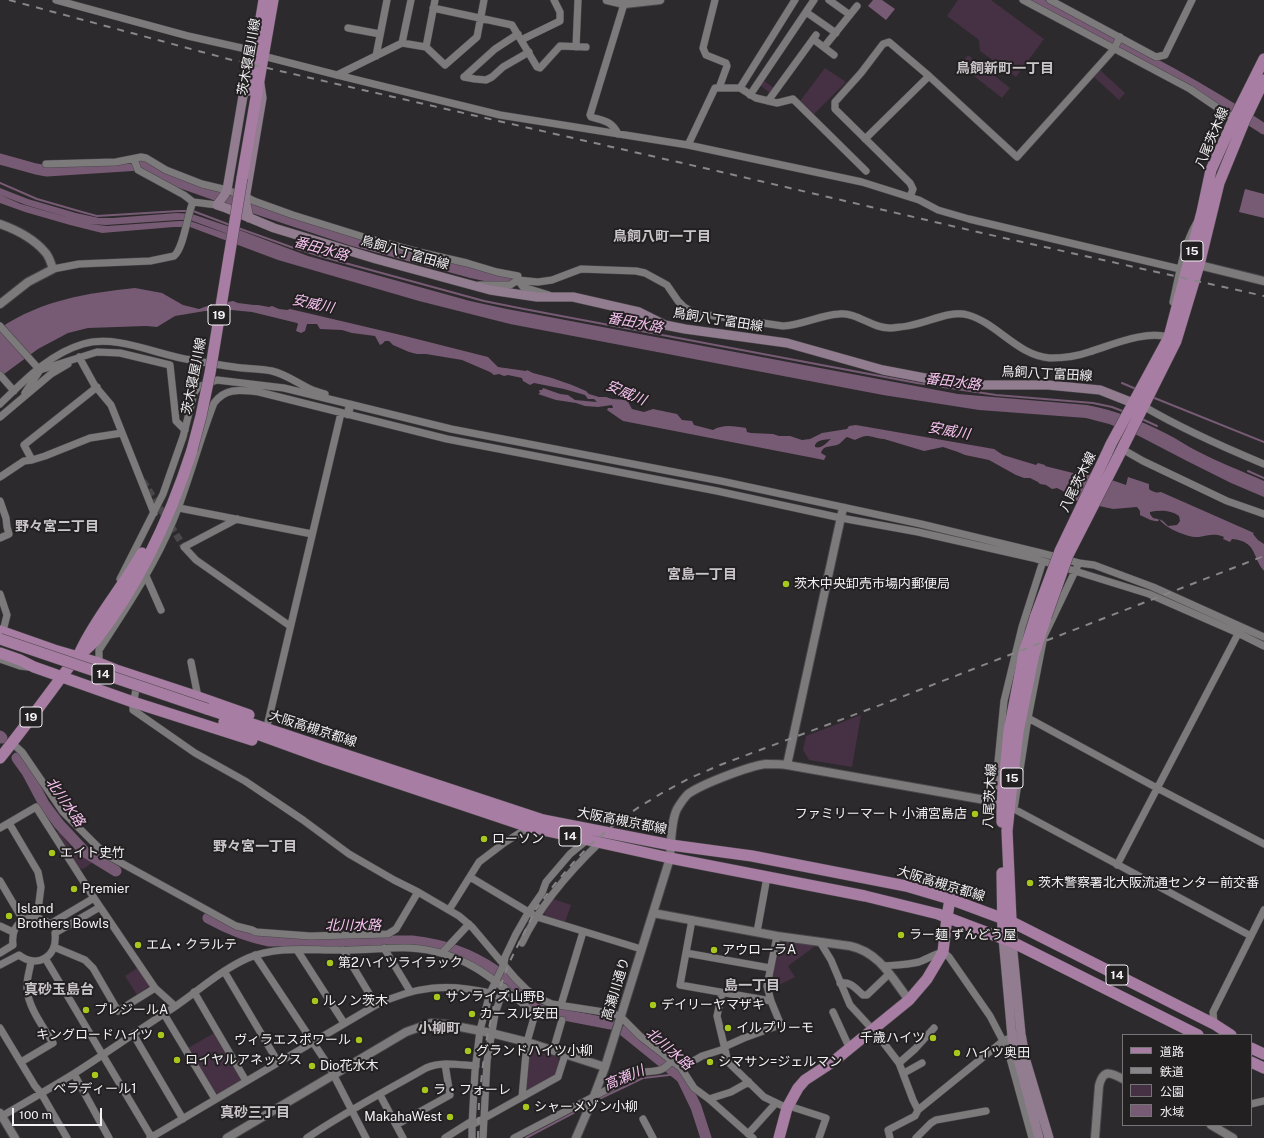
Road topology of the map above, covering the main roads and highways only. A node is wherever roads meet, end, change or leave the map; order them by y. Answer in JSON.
{"nodes":[{"id":1,"x":264,"y":0,"type":"edge"},
{"id":2,"x":273,"y":0,"type":"edge"},
{"id":3,"x":259,"y":54,"type":"junction"},
{"id":4,"x":1264,"y":58,"type":"edge"},
{"id":5,"x":1264,"y":80,"type":"edge"},
{"id":6,"x":1241,"y":114,"type":"junction"},
{"id":7,"x":238,"y":179,"type":"junction"},
{"id":8,"x":249,"y":216,"type":"junction"},
{"id":9,"x":1173,"y":339,"type":"junction"},
{"id":10,"x":1139,"y":404,"type":"junction"},
{"id":11,"x":188,"y":449,"type":"junction"},
{"id":12,"x":1041,"y":616,"type":"junction"},
{"id":13,"x":1,"y":628,"type":"edge"},
{"id":14,"x":0,"y":639,"type":"edge"},
{"id":15,"x":0,"y":646,"type":"edge"},
{"id":16,"x":0,"y":653,"type":"edge"},
{"id":17,"x":78,"y":656,"type":"junction"},
{"id":18,"x":62,"y":676,"type":"junction"},
{"id":19,"x":206,"y":712,"type":"junction"},
{"id":20,"x":328,"y":754,"type":"junction"},
{"id":21,"x":0,"y":758,"type":"edge"},
{"id":22,"x":1014,"y":765,"type":"junction"},
{"id":23,"x":1016,"y":793,"type":"road end"},
{"id":24,"x":1014,"y":809,"type":"road end"},
{"id":25,"x":1007,"y":831,"type":"junction"},
{"id":26,"x":950,"y":899,"type":"junction"},
{"id":27,"x":947,"y":917,"type":"junction"},
{"id":28,"x":1007,"y":920,"type":"junction"},
{"id":29,"x":1008,"y":940,"type":"junction"},
{"id":30,"x":1196,"y":1034,"type":"edge"},
{"id":31,"x":1229,"y":1034,"type":"edge"},
{"id":32,"x":1010,"y":1038,"type":"junction"},
{"id":33,"x":1252,"y":1048,"type":"edge"},
{"id":34,"x":1264,"y":1054,"type":"edge"},
{"id":35,"x":1252,"y":1062,"type":"edge"},
{"id":36,"x":1264,"y":1068,"type":"edge"},
{"id":37,"x":779,"y":1138,"type":"edge"},
{"id":38,"x":1039,"y":1138,"type":"edge"},
{"id":39,"x":1049,"y":1138,"type":"edge"}],
"edges":[{"from":1,"to":3,"type":"main road","name":"茨木寝屋川線","number":"19"},
{"from":2,"to":3,"type":"main road","name":"茨木寝屋川線","number":"19"},
{"from":3,"to":7,"type":"main road","name":"茨木寝屋川線","number":"19"},
{"from":4,"to":6,"type":"main road","name":"八尾茨木線","number":"15"},
{"from":5,"to":6,"type":"main road","name":"八尾茨木線","number":"15"},
{"from":6,"to":9,"type":"main road","name":"八尾茨木線","number":"15"},
{"from":6,"to":9,"type":"main road","name":"八尾茨木線","number":"15"},
{"from":7,"to":8,"type":"main road"},
{"from":7,"to":8,"type":"main road","name":"鳥飼八丁富田線"},
{"from":7,"to":11,"type":"main road","name":"茨木寝屋川線","number":"19"},
{"from":8,"to":10,"type":"main road","name":"鳥飼八丁富田線"},
{"from":9,"to":10,"type":"main road","name":"八尾茨木線","number":"15"},
{"from":10,"to":12,"type":"main road","name":"八尾茨木線","number":"15","bridge":true},
{"from":11,"to":17,"type":"main road","name":"茨木寝屋川線","number":"19"},
{"from":11,"to":17,"type":"main road","name":"茨木寝屋川線","number":"19"},
{"from":12,"to":22,"type":"main road","name":"八尾茨木線","number":"15"},
{"from":12,"to":28,"type":"main road","name":"八尾茨木線","number":"15"},
{"from":13,"to":17,"type":"main road","number":"14"},
{"from":14,"to":19,"type":"main road","name":"大阪高槻京都線","number":"14","bridge":true},
{"from":15,"to":19,"type":"main road","name":"大阪高槻京都線","number":"14"},
{"from":16,"to":18,"type":"main road"},
{"from":17,"to":18,"type":"main road","name":"茨木寝屋川線","number":"19"},
{"from":17,"to":20,"type":"main road"},
{"from":18,"to":20,"type":"main road"},
{"from":18,"to":21,"type":"main road","name":"茨木寝屋川線","number":"19"},
{"from":19,"to":20,"type":"main road","name":"大阪高槻京都線","number":"14"},
{"from":20,"to":26,"type":"main road","name":"大阪高槻京都線","number":"14"},
{"from":20,"to":27,"type":"main road","name":"大阪高槻京都線","number":"14"},
{"from":22,"to":23,"type":"main road"},
{"from":22,"to":25,"type":"main road","name":"八尾茨木線","number":"15"},
{"from":24,"to":25,"type":"main road"},
{"from":25,"to":28,"type":"main road","name":"八尾茨木線","number":"15"},
{"from":26,"to":27,"type":"main road"},
{"from":26,"to":28,"type":"main road","name":"大阪高槻京都線","number":"14"},
{"from":27,"to":29,"type":"main road","name":"大阪高槻京都線","number":"14"},
{"from":27,"to":37,"type":"main road"},
{"from":28,"to":29,"type":"main road","name":"八尾茨木線","number":"15"},
{"from":28,"to":31,"type":"main road","name":"大阪高槻京都線","number":"14"},
{"from":29,"to":30,"type":"main road","name":"大阪高槻京都線","number":"14"},
{"from":29,"to":32,"type":"main road"},
{"from":32,"to":38,"type":"main road"},
{"from":32,"to":39,"type":"main road"},
{"from":33,"to":34,"type":"main road"},
{"from":35,"to":36,"type":"main road"}]}
